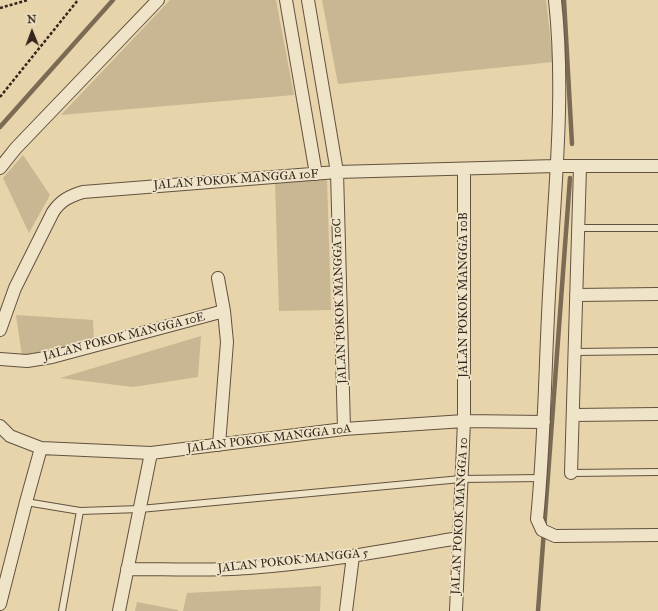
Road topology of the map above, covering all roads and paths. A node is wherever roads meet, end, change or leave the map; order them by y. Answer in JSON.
{"nodes":[{"id":1,"x":28,"y":0,"type":"edge"},
{"id":2,"x":78,"y":0,"type":"edge"},
{"id":3,"x":158,"y":0,"type":"edge"},
{"id":4,"x":286,"y":0,"type":"edge"},
{"id":5,"x":308,"y":0,"type":"edge"},
{"id":6,"x":554,"y":0,"type":"edge"},
{"id":7,"x":0,"y":8,"type":"edge"},
{"id":8,"x":0,"y":97,"type":"edge"},
{"id":9,"x":556,"y":166,"type":"junction"},
{"id":10,"x":658,"y":166,"type":"edge"},
{"id":11,"x":580,"y":167,"type":"junction"},
{"id":12,"x":0,"y":168,"type":"edge"},
{"id":13,"x":464,"y":170,"type":"junction"},
{"id":14,"x":337,"y":172,"type":"junction"},
{"id":15,"x":316,"y":174,"type":"junction"},
{"id":16,"x":578,"y":228,"type":"junction"},
{"id":17,"x":658,"y":228,"type":"edge"},
{"id":18,"x":218,"y":278,"type":"dead end"},
{"id":19,"x":658,"y":294,"type":"edge"},
{"id":20,"x":576,"y":296,"type":"junction"},
{"id":21,"x":224,"y":311,"type":"junction"},
{"id":22,"x":0,"y":330,"type":"edge"},
{"id":23,"x":658,"y":351,"type":"edge"},
{"id":24,"x":575,"y":352,"type":"junction"},
{"id":25,"x":0,"y":360,"type":"edge"},
{"id":26,"x":658,"y":414,"type":"edge"},
{"id":27,"x":573,"y":415,"type":"junction"},
{"id":28,"x":464,"y":421,"type":"junction"},
{"id":29,"x":544,"y":422,"type":"junction"},
{"id":30,"x":0,"y":426,"type":"edge"},
{"id":31,"x":344,"y":429,"type":"junction"},
{"id":32,"x":219,"y":445,"type":"junction"},
{"id":33,"x":42,"y":448,"type":"junction"},
{"id":34,"x":152,"y":453,"type":"junction"},
{"id":35,"x":658,"y":472,"type":"edge"},
{"id":36,"x":571,"y":473,"type":"joint"},
{"id":37,"x":541,"y":478,"type":"junction"},
{"id":38,"x":461,"y":479,"type":"junction"},
{"id":39,"x":26,"y":502,"type":"junction"},
{"id":40,"x":140,"y":509,"type":"junction"},
{"id":41,"x":80,"y":511,"type":"junction"},
{"id":42,"x":658,"y":535,"type":"edge"},
{"id":43,"x":458,"y":538,"type":"junction"},
{"id":44,"x":353,"y":556,"type":"junction"},
{"id":45,"x":128,"y":569,"type":"junction"},
{"id":46,"x":0,"y":604,"type":"edge"},
{"id":47,"x":62,"y":611,"type":"edge"},
{"id":48,"x":119,"y":611,"type":"edge"},
{"id":49,"x":346,"y":611,"type":"edge"},
{"id":50,"x":456,"y":611,"type":"edge"}],
"edges":[{"from":1,"to":7,"type":"path"},
{"from":2,"to":8,"type":"path"},
{"from":3,"to":12,"type":"street"},
{"from":4,"to":15,"type":"street"},
{"from":5,"to":14,"type":"street","name":"JALAN POKOK MANGGA 10C"},
{"from":6,"to":9,"type":"street"},
{"from":9,"to":11,"type":"street","name":"JALAN POKOK MANGGA 10F"},
{"from":9,"to":13,"type":"street","name":"JALAN POKOK MANGGA 10F"},
{"from":9,"to":29,"type":"street"},
{"from":10,"to":11,"type":"street","name":"JALAN POKOK MANGGA 10F"},
{"from":11,"to":16,"type":"street"},
{"from":13,"to":14,"type":"street","name":"JALAN POKOK MANGGA 10F"},
{"from":13,"to":28,"type":"street","name":"JALAN POKOK MANGGA 10B"},
{"from":14,"to":15,"type":"street","name":"JALAN POKOK MANGGA 10F"},
{"from":14,"to":31,"type":"street","name":"JALAN POKOK MANGGA 10C"},
{"from":15,"to":22,"type":"street","name":"JALAN POKOK MANGGA 10F"},
{"from":16,"to":17,"type":"lane"},
{"from":16,"to":20,"type":"street"},
{"from":18,"to":21,"type":"street"},
{"from":19,"to":20,"type":"street"},
{"from":20,"to":24,"type":"street"},
{"from":21,"to":25,"type":"street","name":"JALAN POKOK MANGGA 10E"},
{"from":21,"to":32,"type":"street"},
{"from":23,"to":24,"type":"lane"},
{"from":24,"to":27,"type":"street"},
{"from":26,"to":27,"type":"street"},
{"from":27,"to":36,"type":"street"},
{"from":28,"to":29,"type":"street","name":"JALAN POKOK MANGGA 10A"},
{"from":28,"to":31,"type":"street","name":"JALAN POKOK MANGGA 10A"},
{"from":28,"to":38,"type":"street","name":"JALAN POKOK MANGGA 10"},
{"from":29,"to":37,"type":"street"},
{"from":30,"to":33,"type":"street","name":"JALAN POKOK MANGGA 10A"},
{"from":31,"to":32,"type":"street","name":"JALAN POKOK MANGGA 10A"},
{"from":32,"to":34,"type":"street","name":"JALAN POKOK MANGGA 10A"},
{"from":33,"to":34,"type":"street","name":"JALAN POKOK MANGGA 10A"},
{"from":33,"to":39,"type":"street"},
{"from":34,"to":40,"type":"street"},
{"from":35,"to":36,"type":"lane"},
{"from":37,"to":38,"type":"lane"},
{"from":37,"to":42,"type":"street"},
{"from":38,"to":40,"type":"lane"},
{"from":38,"to":43,"type":"street","name":"JALAN POKOK MANGGA 10"},
{"from":39,"to":41,"type":"lane"},
{"from":39,"to":46,"type":"street"},
{"from":40,"to":41,"type":"lane"},
{"from":40,"to":45,"type":"street"},
{"from":41,"to":47,"type":"lane"},
{"from":43,"to":44,"type":"street","name":"JALAN POKOK MANGGA 5"},
{"from":43,"to":50,"type":"street","name":"JALAN POKOK MANGGA 10"},
{"from":44,"to":45,"type":"street","name":"JALAN POKOK MANGGA 5"},
{"from":44,"to":49,"type":"street"},
{"from":45,"to":48,"type":"street"}]}
